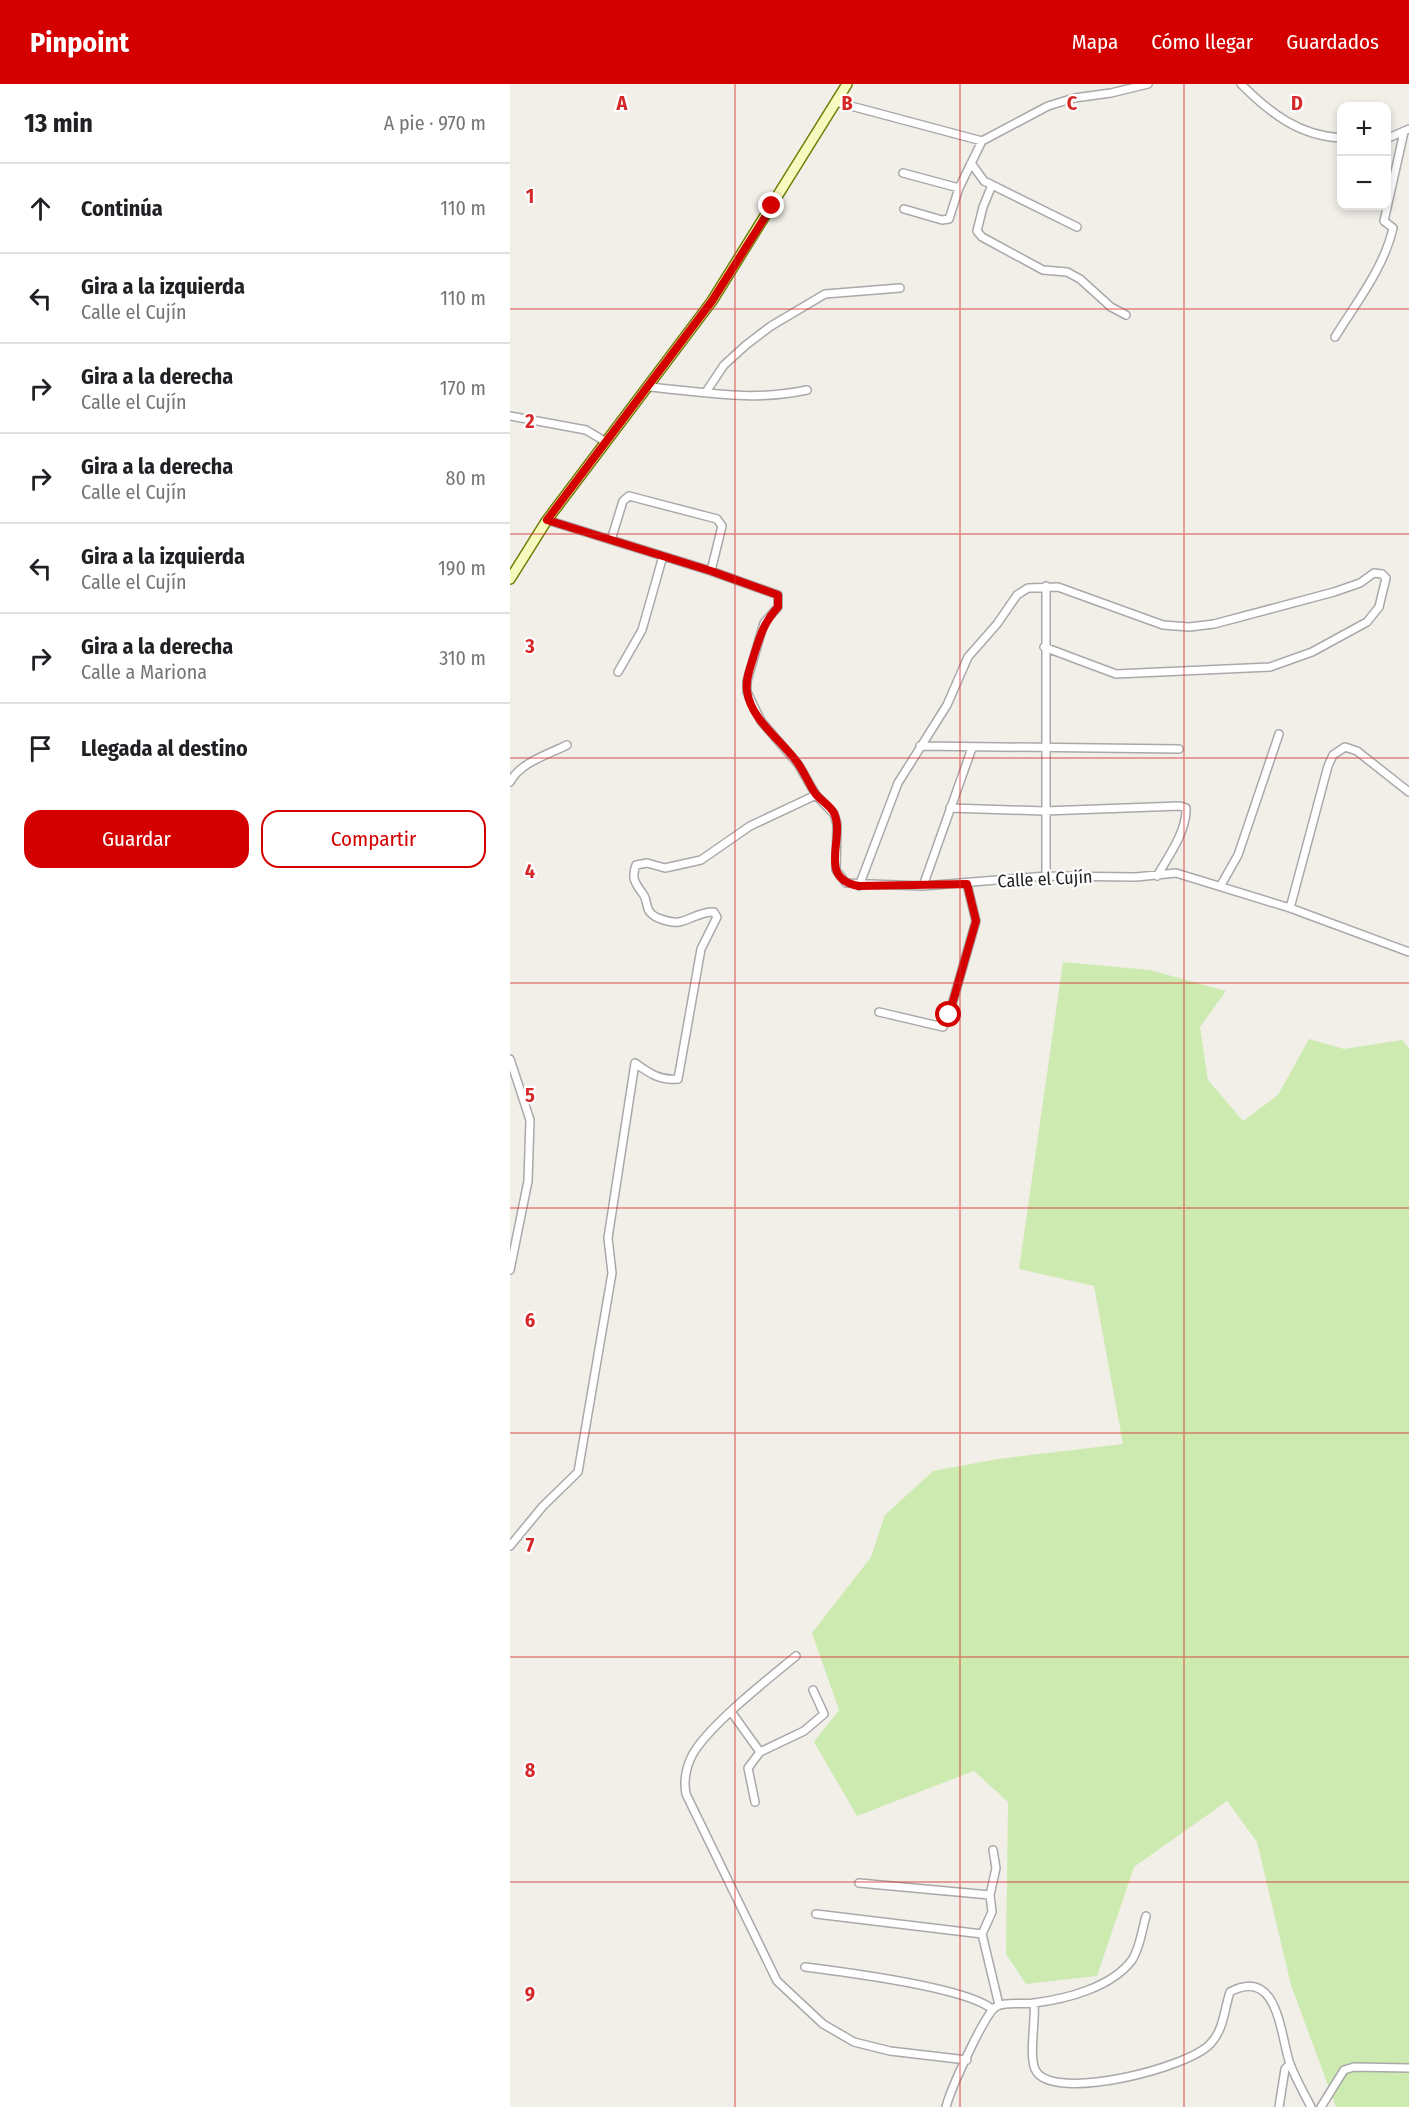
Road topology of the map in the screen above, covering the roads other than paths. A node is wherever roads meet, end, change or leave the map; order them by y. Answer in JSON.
{"nodes":[{"id":1,"x":847,"y":84,"type":"edge"},
{"id":2,"x":1148,"y":84,"type":"edge"},
{"id":3,"x":1241,"y":84,"type":"edge"},
{"id":4,"x":836,"y":102,"type":"junction"},
{"id":5,"x":1406,"y":131,"type":"edge"},
{"id":6,"x":1337,"y":137,"type":"edge"},
{"id":7,"x":1391,"y":137,"type":"edge"},
{"id":8,"x":982,"y":141,"type":"junction"},
{"id":9,"x":971,"y":164,"type":"junction"},
{"id":10,"x":903,"y":172,"type":"dead end"},
{"id":11,"x":992,"y":185,"type":"junction"},
{"id":12,"x":959,"y":188,"type":"junction"},
{"id":13,"x":904,"y":209,"type":"dead end"},
{"id":14,"x":1077,"y":227,"type":"dead end"},
{"id":15,"x":900,"y":288,"type":"dead end"},
{"id":16,"x":1126,"y":315,"type":"dead end"},
{"id":17,"x":1335,"y":337,"type":"dead end"},
{"id":18,"x":649,"y":387,"type":"junction"},
{"id":19,"x":807,"y":390,"type":"dead end"},
{"id":20,"x":706,"y":392,"type":"junction"},
{"id":21,"x":510,"y":417,"type":"edge"},
{"id":22,"x":606,"y":442,"type":"junction"},
{"id":23,"x":547,"y":520,"type":"junction"},
{"id":24,"x":611,"y":540,"type":"junction"},
{"id":25,"x":663,"y":556,"type":"junction"},
{"id":26,"x":711,"y":571,"type":"junction"},
{"id":27,"x":510,"y":579,"type":"edge"},
{"id":28,"x":1046,"y":586,"type":"junction"},
{"id":29,"x":1044,"y":647,"type":"junction"},
{"id":30,"x":618,"y":672,"type":"dead end"},
{"id":31,"x":1279,"y":734,"type":"dead end"},
{"id":32,"x":567,"y":745,"type":"dead end"},
{"id":33,"x":920,"y":746,"type":"junction"},
{"id":34,"x":972,"y":748,"type":"junction"},
{"id":35,"x":1045,"y":748,"type":"junction"},
{"id":36,"x":1179,"y":748,"type":"dead end"},
{"id":37,"x":510,"y":782,"type":"edge"},
{"id":38,"x":1409,"y":792,"type":"edge"},
{"id":39,"x":816,"y":795,"type":"junction"},
{"id":40,"x":950,"y":808,"type":"junction"},
{"id":41,"x":1044,"y":811,"type":"junction"},
{"id":42,"x":1046,"y":876,"type":"junction"},
{"id":43,"x":1157,"y":876,"type":"junction"},
{"id":44,"x":967,"y":884,"type":"junction"},
{"id":45,"x":1221,"y":885,"type":"junction"},
{"id":46,"x":859,"y":886,"type":"junction"},
{"id":47,"x":923,"y":886,"type":"junction"},
{"id":48,"x":1290,"y":908,"type":"junction"},
{"id":49,"x":1409,"y":952,"type":"edge"},
{"id":50,"x":879,"y":1012,"type":"dead end"},
{"id":51,"x":510,"y":1059,"type":"edge"},
{"id":52,"x":510,"y":1270,"type":"edge"},
{"id":53,"x":510,"y":1546,"type":"edge"},
{"id":54,"x":796,"y":1656,"type":"dead end"},
{"id":55,"x":813,"y":1690,"type":"dead end"},
{"id":56,"x":732,"y":1713,"type":"junction"},
{"id":57,"x":760,"y":1752,"type":"junction"},
{"id":58,"x":755,"y":1802,"type":"dead end"},
{"id":59,"x":993,"y":1851,"type":"dead end"},
{"id":60,"x":860,"y":1883,"type":"dead end"},
{"id":61,"x":990,"y":1895,"type":"junction"},
{"id":62,"x":816,"y":1914,"type":"dead end"},
{"id":63,"x":1146,"y":1916,"type":"dead end"},
{"id":64,"x":982,"y":1934,"type":"junction"},
{"id":65,"x":806,"y":1967,"type":"dead end"},
{"id":66,"x":1034,"y":2003,"type":"junction"},
{"id":67,"x":995,"y":2007,"type":"junction"},
{"id":68,"x":967,"y":2060,"type":"junction"},
{"id":69,"x":1290,"y":2064,"type":"junction"},
{"id":70,"x":1409,"y":2068,"type":"edge"},
{"id":71,"x":946,"y":2107,"type":"edge"},
{"id":72,"x":1279,"y":2107,"type":"edge"},
{"id":73,"x":1311,"y":2107,"type":"edge"},
{"id":74,"x":1321,"y":2107,"type":"edge"}],
"edges":[{"from":1,"to":4,"type":"main road"},
{"from":2,"to":8,"type":"street"},
{"from":3,"to":6,"type":"street"},
{"from":4,"to":8,"type":"street"},
{"from":4,"to":18,"type":"main road"},
{"from":5,"to":7,"type":"street"},
{"from":5,"to":17,"type":"street"},
{"from":8,"to":9,"type":"street"},
{"from":9,"to":11,"type":"street"},
{"from":9,"to":12,"type":"street"},
{"from":10,"to":12,"type":"street"},
{"from":11,"to":14,"type":"street"},
{"from":11,"to":16,"type":"street"},
{"from":12,"to":13,"type":"street"},
{"from":15,"to":20,"type":"street"},
{"from":18,"to":20,"type":"street"},
{"from":18,"to":22,"type":"main road"},
{"from":19,"to":20,"type":"street"},
{"from":21,"to":22,"type":"street"},
{"from":22,"to":23,"type":"main road"},
{"from":23,"to":24,"type":"street"},
{"from":23,"to":27,"type":"main road"},
{"from":24,"to":25,"type":"street"},
{"from":24,"to":26,"type":"street"},
{"from":25,"to":26,"type":"street"},
{"from":25,"to":30,"type":"street"},
{"from":26,"to":39,"type":"street"},
{"from":28,"to":29,"type":"street"},
{"from":28,"to":29,"type":"street"},
{"from":28,"to":33,"type":"street"},
{"from":29,"to":35,"type":"street"},
{"from":31,"to":45,"type":"street"},
{"from":32,"to":37,"type":"street"},
{"from":33,"to":34,"type":"street"},
{"from":33,"to":46,"type":"street"},
{"from":34,"to":35,"type":"street"},
{"from":34,"to":40,"type":"street"},
{"from":35,"to":36,"type":"street"},
{"from":35,"to":41,"type":"street"},
{"from":38,"to":48,"type":"street"},
{"from":39,"to":46,"type":"street"},
{"from":39,"to":53,"type":"street"},
{"from":40,"to":41,"type":"street"},
{"from":40,"to":47,"type":"street"},
{"from":41,"to":42,"type":"street"},
{"from":41,"to":43,"type":"street"},
{"from":42,"to":43,"type":"street","name":"Calle el Cujín"},
{"from":42,"to":44,"type":"street","name":"Calle el Cujín"},
{"from":43,"to":45,"type":"street","name":"Calle el Cujín"},
{"from":44,"to":47,"type":"street","name":"Calle el Cujín"},
{"from":44,"to":50,"type":"street"},
{"from":45,"to":48,"type":"street","name":"Calle el Cujín"},
{"from":46,"to":47,"type":"street","name":"Calle el Cujín"},
{"from":48,"to":49,"type":"street","name":"Calle el Cujín"},
{"from":51,"to":52,"type":"street"},
{"from":54,"to":56,"type":"street"},
{"from":55,"to":57,"type":"street"},
{"from":56,"to":57,"type":"street"},
{"from":56,"to":68,"type":"street"},
{"from":57,"to":58,"type":"street"},
{"from":59,"to":61,"type":"street"},
{"from":60,"to":61,"type":"street"},
{"from":61,"to":64,"type":"street"},
{"from":62,"to":64,"type":"street"},
{"from":63,"to":66,"type":"street"},
{"from":64,"to":67,"type":"street"},
{"from":65,"to":67,"type":"street"},
{"from":66,"to":67,"type":"street"},
{"from":66,"to":69,"type":"street"},
{"from":67,"to":68,"type":"street"},
{"from":68,"to":71,"type":"street"},
{"from":69,"to":72,"type":"street"},
{"from":69,"to":73,"type":"street"},
{"from":70,"to":74,"type":"street"}]}
